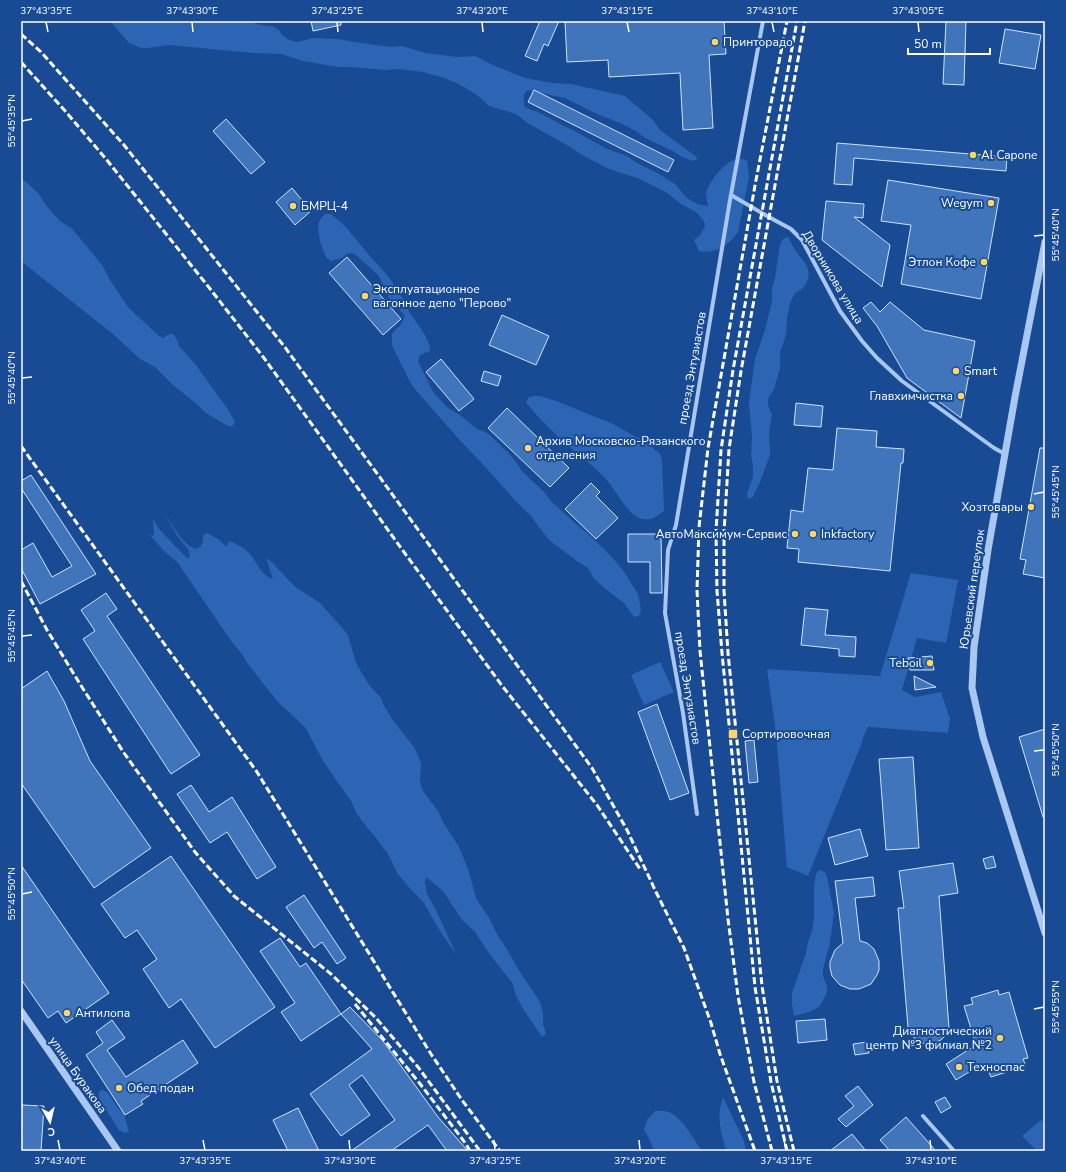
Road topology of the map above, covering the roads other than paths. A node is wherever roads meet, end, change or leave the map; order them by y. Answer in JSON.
{"nodes":[{"id":1,"x":763,"y":21,"type":"edge"},
{"id":2,"x":731,"y":194,"type":"junction"},
{"id":3,"x":1045,"y":242,"type":"edge"},
{"id":4,"x":1005,"y":454,"type":"junction"},
{"id":5,"x":697,"y":814,"type":"dead end"},
{"id":6,"x":1045,"y":933,"type":"edge"},
{"id":7,"x":21,"y":1011,"type":"edge"},
{"id":8,"x":923,"y":1116,"type":"dead end"},
{"id":9,"x":118,"y":1151,"type":"edge"},
{"id":10,"x":954,"y":1151,"type":"edge"}],
"edges":[{"from":1,"to":2,"type":"street","name":"проезд Энтузиастов"},
{"from":2,"to":4,"type":"street","name":"Дворникова улица"},
{"from":2,"to":5,"type":"street","name":"проезд Энтузиастов"},
{"from":3,"to":4,"type":"street","name":"Юрьевский переулок"},
{"from":4,"to":6,"type":"street","name":"Юрьевский переулок"},
{"from":7,"to":9,"type":"street","name":"улица Буракова"},
{"from":8,"to":10,"type":"street"}]}
